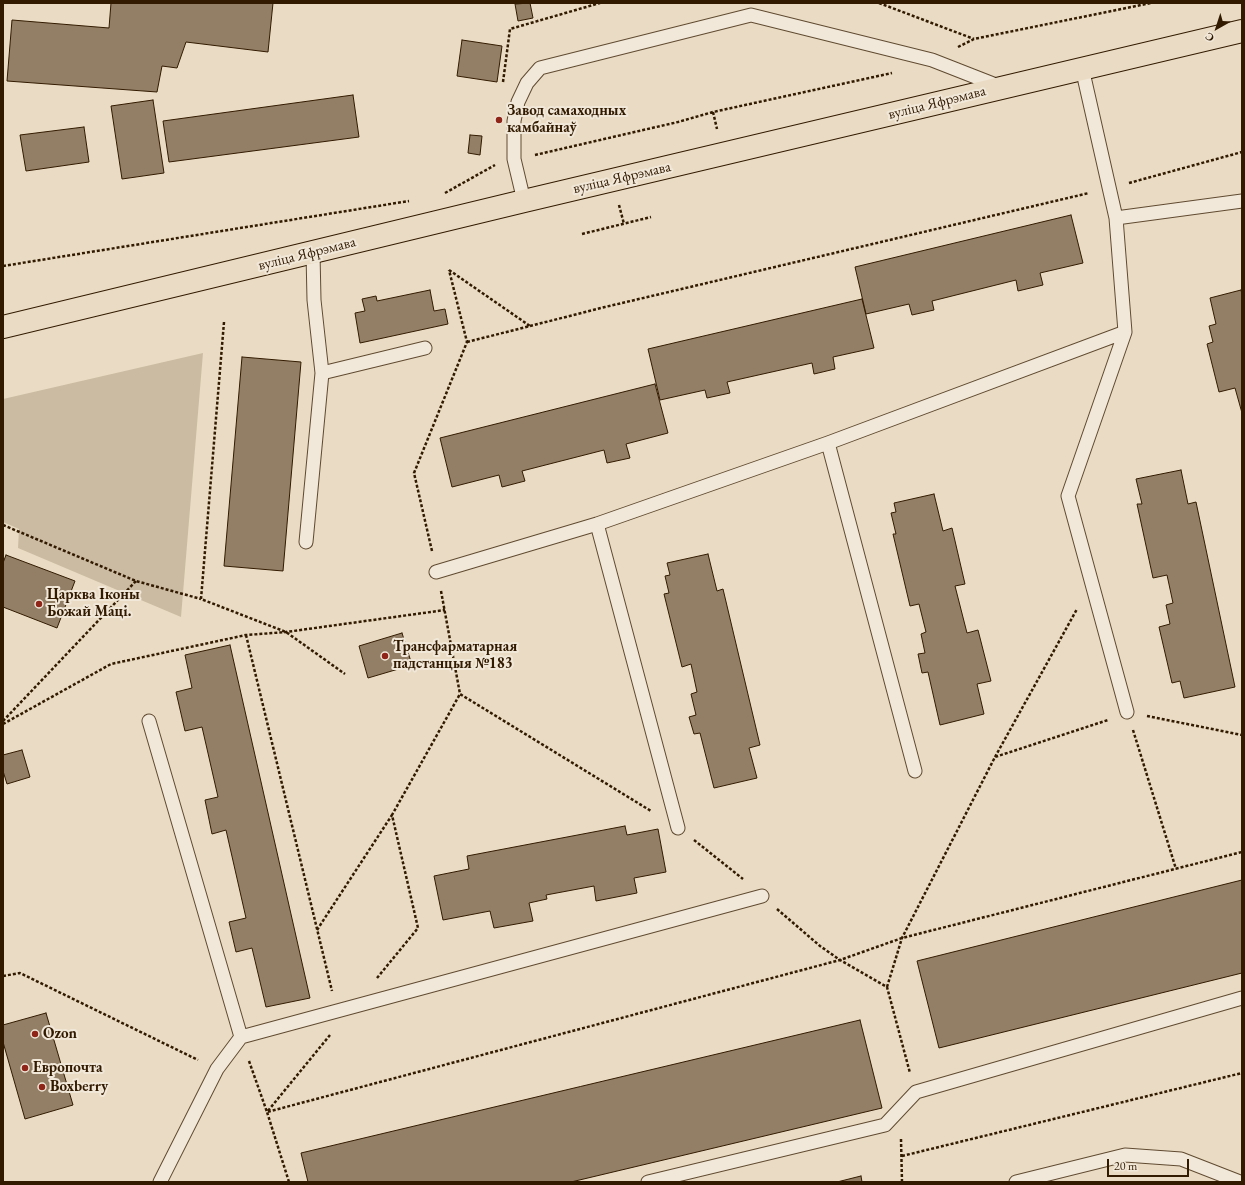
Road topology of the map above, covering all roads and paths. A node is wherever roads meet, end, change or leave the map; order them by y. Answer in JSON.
{"nodes":[{"id":1,"x":600,"y":3,"type":"edge"},
{"id":2,"x":879,"y":3,"type":"edge"},
{"id":3,"x":510,"y":29,"type":"dead end"},
{"id":4,"x":1242,"y":31,"type":"edge"},
{"id":5,"x":974,"y":39,"type":"dead end"},
{"id":6,"x":1082,"y":68,"type":"junction"},
{"id":7,"x":1003,"y":87,"type":"junction"},
{"id":8,"x":767,"y":101,"type":"dead end"},
{"id":9,"x":1242,"y":152,"type":"edge"},
{"id":10,"x":514,"y":159,"type":"junction"},
{"id":11,"x":1110,"y":188,"type":"junction"},
{"id":12,"x":439,"y":196,"type":"dead end"},
{"id":13,"x":416,"y":200,"type":"dead end"},
{"id":14,"x":524,"y":201,"type":"junction"},
{"id":15,"x":1242,"y":201,"type":"edge"},
{"id":16,"x":651,"y":217,"type":"dead end"},
{"id":17,"x":1116,"y":218,"type":"junction"},
{"id":18,"x":582,"y":234,"type":"dead end"},
{"id":19,"x":313,"y":253,"type":"junction"},
{"id":20,"x":3,"y":266,"type":"edge"},
{"id":21,"x":224,"y":322,"type":"dead end"},
{"id":22,"x":530,"y":326,"type":"junction"},
{"id":23,"x":3,"y":327,"type":"edge"},
{"id":24,"x":1125,"y":332,"type":"junction"},
{"id":25,"x":467,"y":342,"type":"junction"},
{"id":26,"x":425,"y":348,"type":"dead end"},
{"id":27,"x":322,"y":373,"type":"junction"},
{"id":28,"x":828,"y":443,"type":"junction"},
{"id":29,"x":597,"y":524,"type":"junction"},
{"id":30,"x":3,"y":525,"type":"edge"},
{"id":31,"x":306,"y":542,"type":"dead end"},
{"id":32,"x":436,"y":572,"type":"junction"},
{"id":33,"x":136,"y":580,"type":"junction"},
{"id":34,"x":1091,"y":583,"type":"junction"},
{"id":35,"x":201,"y":599,"type":"junction"},
{"id":36,"x":445,"y":610,"type":"junction"},
{"id":37,"x":286,"y":632,"type":"junction"},
{"id":38,"x":246,"y":636,"type":"junction"},
{"id":39,"x":345,"y":674,"type":"dead end"},
{"id":40,"x":460,"y":694,"type":"junction"},
{"id":41,"x":1127,"y":712,"type":"junction"},
{"id":42,"x":150,"y":721,"type":"dead end"},
{"id":43,"x":3,"y":722,"type":"edge"},
{"id":44,"x":1242,"y":735,"type":"edge"},
{"id":45,"x":995,"y":757,"type":"junction"},
{"id":46,"x":915,"y":771,"type":"dead end"},
{"id":47,"x":392,"y":815,"type":"junction"},
{"id":48,"x":678,"y":828,"type":"junction"},
{"id":49,"x":1242,"y":852,"type":"edge"},
{"id":50,"x":1176,"y":869,"type":"junction"},
{"id":51,"x":762,"y":896,"type":"junction"},
{"id":52,"x":317,"y":930,"type":"junction"},
{"id":53,"x":902,"y":938,"type":"junction"},
{"id":54,"x":840,"y":960,"type":"junction"},
{"id":55,"x":3,"y":976,"type":"edge"},
{"id":56,"x":887,"y":986,"type":"junction"},
{"id":57,"x":1242,"y":998,"type":"edge"},
{"id":58,"x":355,"y":1005,"type":"junction"},
{"id":59,"x":336,"y":1010,"type":"junction"},
{"id":60,"x":331,"y":1034,"type":"dead end"},
{"id":61,"x":241,"y":1037,"type":"junction"},
{"id":62,"x":217,"y":1069,"type":"junction"},
{"id":63,"x":1242,"y":1074,"type":"edge"},
{"id":64,"x":916,"y":1092,"type":"junction"},
{"id":65,"x":901,"y":1109,"type":"junction"},
{"id":66,"x":267,"y":1112,"type":"junction"},
{"id":67,"x":902,"y":1156,"type":"junction"},
{"id":68,"x":160,"y":1182,"type":"edge"},
{"id":69,"x":288,"y":1182,"type":"edge"},
{"id":70,"x":648,"y":1182,"type":"edge"},
{"id":71,"x":902,"y":1182,"type":"edge"},
{"id":72,"x":1016,"y":1182,"type":"edge"},
{"id":73,"x":1240,"y":1182,"type":"edge"}],
"edges":[{"from":1,"to":3,"type":"path"},
{"from":2,"to":5,"type":"path"},
{"from":4,"to":6,"type":"main road","name":"вуліца Яфрэмава"},
{"from":6,"to":7,"type":"main road","name":"вуліца Яфрэмава"},
{"from":6,"to":11,"type":"lane"},
{"from":7,"to":10,"type":"lane"},
{"from":7,"to":14,"type":"main road","name":"вуліца Яфрэмава"},
{"from":8,"to":10,"type":"path"},
{"from":9,"to":11,"type":"path"},
{"from":10,"to":12,"type":"path"},
{"from":10,"to":14,"type":"lane"},
{"from":11,"to":17,"type":"lane"},
{"from":11,"to":22,"type":"path"},
{"from":13,"to":20,"type":"path"},
{"from":14,"to":19,"type":"main road","name":"вуліца Яфрэмава"},
{"from":15,"to":17,"type":"lane"},
{"from":16,"to":18,"type":"path"},
{"from":17,"to":24,"type":"lane"},
{"from":19,"to":23,"type":"main road","name":"вуліца Яфрэмава"},
{"from":19,"to":27,"type":"lane"},
{"from":21,"to":35,"type":"path"},
{"from":22,"to":25,"type":"path"},
{"from":22,"to":25,"type":"path"},
{"from":24,"to":28,"type":"lane"},
{"from":24,"to":34,"type":"lane"},
{"from":25,"to":32,"type":"path"},
{"from":26,"to":27,"type":"lane"},
{"from":27,"to":31,"type":"lane"},
{"from":28,"to":29,"type":"lane"},
{"from":28,"to":46,"type":"lane"},
{"from":29,"to":32,"type":"lane"},
{"from":29,"to":48,"type":"lane"},
{"from":30,"to":33,"type":"path"},
{"from":32,"to":36,"type":"path"},
{"from":33,"to":35,"type":"path"},
{"from":33,"to":43,"type":"path"},
{"from":34,"to":41,"type":"lane"},
{"from":34,"to":45,"type":"path"},
{"from":35,"to":37,"type":"path"},
{"from":36,"to":37,"type":"path"},
{"from":36,"to":40,"type":"path"},
{"from":37,"to":38,"type":"path"},
{"from":37,"to":39,"type":"path"},
{"from":38,"to":43,"type":"path"},
{"from":38,"to":52,"type":"path"},
{"from":40,"to":47,"type":"path"},
{"from":40,"to":48,"type":"path"},
{"from":41,"to":44,"type":"path"},
{"from":41,"to":45,"type":"path"},
{"from":41,"to":50,"type":"path"},
{"from":42,"to":61,"type":"lane"},
{"from":45,"to":53,"type":"path"},
{"from":47,"to":52,"type":"path"},
{"from":47,"to":58,"type":"path"},
{"from":48,"to":51,"type":"path"},
{"from":49,"to":50,"type":"path"},
{"from":50,"to":53,"type":"path"},
{"from":51,"to":54,"type":"path"},
{"from":51,"to":58,"type":"lane"},
{"from":52,"to":59,"type":"path"},
{"from":53,"to":54,"type":"path"},
{"from":53,"to":56,"type":"path"},
{"from":54,"to":56,"type":"path"},
{"from":54,"to":66,"type":"path"},
{"from":55,"to":62,"type":"path"},
{"from":56,"to":64,"type":"path"},
{"from":57,"to":64,"type":"lane"},
{"from":58,"to":59,"type":"lane"},
{"from":59,"to":61,"type":"lane"},
{"from":60,"to":66,"type":"path"},
{"from":61,"to":62,"type":"lane"},
{"from":61,"to":66,"type":"path"},
{"from":62,"to":68,"type":"lane"},
{"from":63,"to":67,"type":"path"},
{"from":64,"to":65,"type":"lane"},
{"from":65,"to":67,"type":"path"},
{"from":65,"to":70,"type":"lane"},
{"from":66,"to":69,"type":"path"},
{"from":67,"to":71,"type":"path"},
{"from":72,"to":73,"type":"lane"}]}
